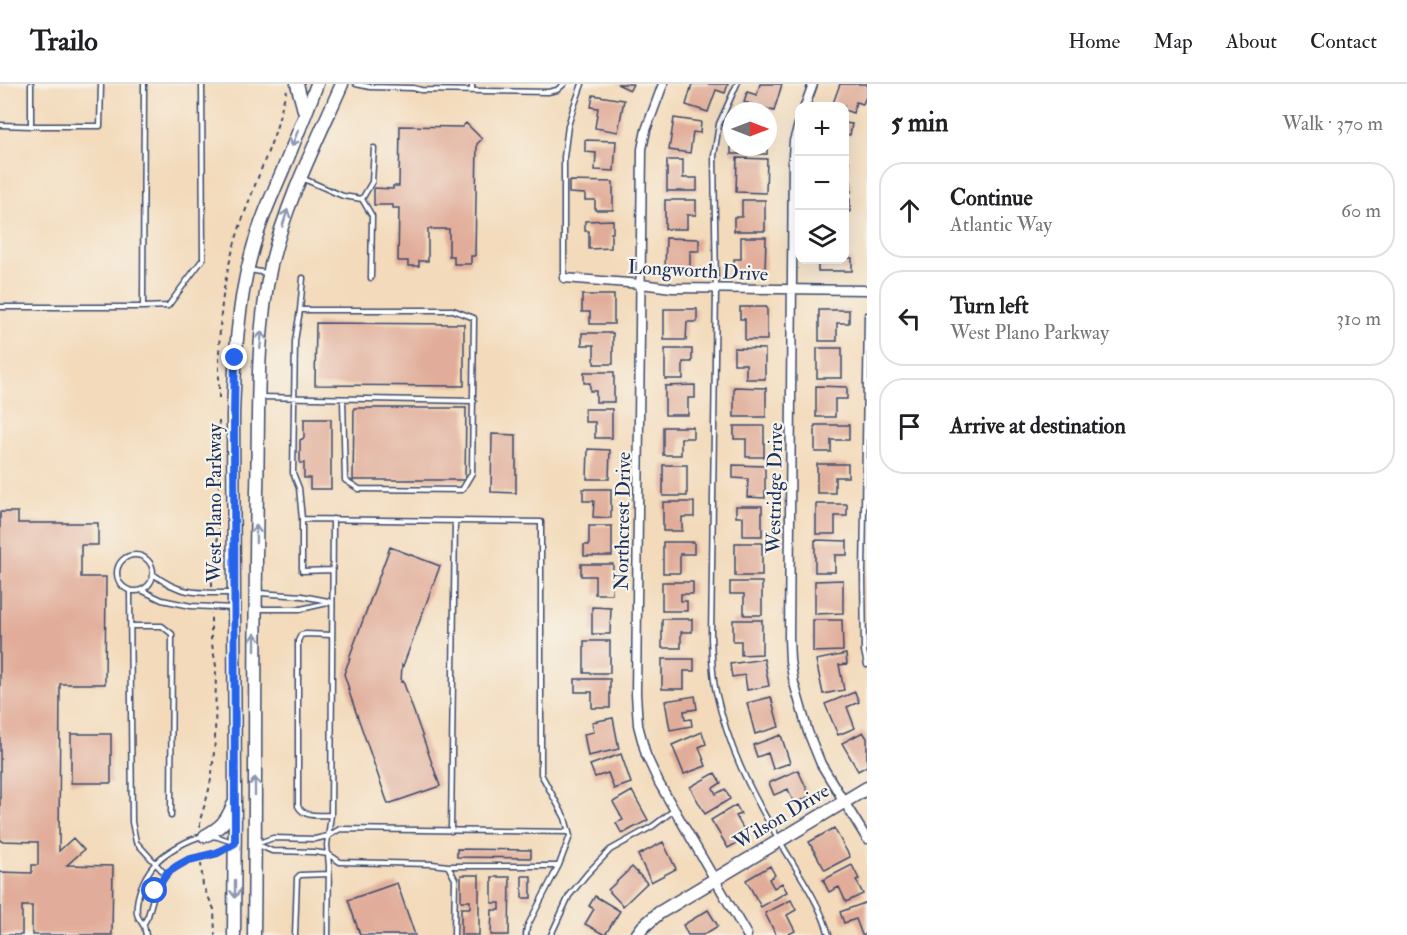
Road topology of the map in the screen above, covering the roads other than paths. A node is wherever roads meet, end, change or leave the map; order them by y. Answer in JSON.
{"nodes":[{"id":1,"x":31,"y":84,"type":"edge"},
{"id":2,"x":100,"y":84,"type":"edge"},
{"id":3,"x":144,"y":84,"type":"edge"},
{"id":4,"x":202,"y":84,"type":"edge"},
{"id":5,"x":297,"y":84,"type":"edge"},
{"id":6,"x":317,"y":84,"type":"edge"},
{"id":7,"x":342,"y":84,"type":"edge"},
{"id":8,"x":356,"y":84,"type":"edge"},
{"id":9,"x":472,"y":84,"type":"edge"},
{"id":10,"x":508,"y":84,"type":"edge"},
{"id":11,"x":564,"y":84,"type":"edge"},
{"id":12,"x":582,"y":84,"type":"edge"},
{"id":13,"x":663,"y":84,"type":"edge"},
{"id":14,"x":737,"y":84,"type":"edge"},
{"id":15,"x":813,"y":84,"type":"edge"},
{"id":16,"x":413,"y":86,"type":"edge"},
{"id":17,"x":472,"y":91,"type":"junction"},
{"id":18,"x":508,"y":91,"type":"junction"},
{"id":19,"x":806,"y":102,"type":"edge"},
{"id":20,"x":305,"y":114,"type":"junction"},
{"id":21,"x":0,"y":125,"type":"edge"},
{"id":22,"x":31,"y":126,"type":"junction"},
{"id":23,"x":795,"y":138,"type":"edge"},
{"id":24,"x":374,"y":148,"type":"dead end"},
{"id":25,"x":300,"y":178,"type":"junction"},
{"id":26,"x":362,"y":199,"type":"junction"},
{"id":27,"x":247,"y":270,"type":"junction"},
{"id":28,"x":269,"y":274,"type":"junction"},
{"id":29,"x":303,"y":278,"type":"dead end"},
{"id":30,"x":371,"y":278,"type":"dead end"},
{"id":31,"x":564,"y":278,"type":"joint"},
{"id":32,"x":641,"y":284,"type":"junction"},
{"id":33,"x":716,"y":289,"type":"junction"},
{"id":34,"x":793,"y":290,"type":"junction"},
{"id":35,"x":867,"y":290,"type":"edge"},
{"id":36,"x":0,"y":307,"type":"edge"},
{"id":37,"x":143,"y":307,"type":"junction"},
{"id":38,"x":300,"y":310,"type":"junction"},
{"id":39,"x":867,"y":315,"type":"edge"},
{"id":40,"x":259,"y":397,"type":"junction"},
{"id":41,"x":294,"y":398,"type":"junction"},
{"id":42,"x":343,"y":399,"type":"junction"},
{"id":43,"x":474,"y":401,"type":"junction"},
{"id":44,"x":302,"y":519,"type":"junction"},
{"id":45,"x":333,"y":519,"type":"junction"},
{"id":46,"x":454,"y":521,"type":"junction"},
{"id":47,"x":333,"y":570,"type":"junction"},
{"id":48,"x":153,"y":574,"type":"junction"},
{"id":49,"x":141,"y":590,"type":"junction"},
{"id":50,"x":130,"y":591,"type":"junction"},
{"id":51,"x":234,"y":593,"type":"junction"},
{"id":52,"x":255,"y":593,"type":"junction"},
{"id":53,"x":332,"y":602,"type":"junction"},
{"id":54,"x":235,"y":609,"type":"junction"},
{"id":55,"x":255,"y":609,"type":"junction"},
{"id":56,"x":131,"y":627,"type":"junction"},
{"id":57,"x":332,"y":635,"type":"junction"},
{"id":58,"x":867,"y":665,"type":"edge"},
{"id":59,"x":867,"y":788,"type":"edge"},
{"id":60,"x":235,"y":798,"type":"junction"},
{"id":61,"x":844,"y":801,"type":"junction"},
{"id":62,"x":675,"y":809,"type":"junction"},
{"id":63,"x":331,"y":815,"type":"junction"},
{"id":64,"x":171,"y":816,"type":"dead end"},
{"id":65,"x":451,"y":831,"type":"junction"},
{"id":66,"x":569,"y":832,"type":"junction"},
{"id":67,"x":203,"y":833,"type":"junction"},
{"id":68,"x":328,"y":836,"type":"junction"},
{"id":69,"x":867,"y":839,"type":"edge"},
{"id":70,"x":779,"y":840,"type":"junction"},
{"id":71,"x":235,"y":843,"type":"junction"},
{"id":72,"x":256,"y":844,"type":"junction"},
{"id":73,"x":328,"y":854,"type":"junction"},
{"id":74,"x":155,"y":863,"type":"junction"},
{"id":75,"x":448,"y":866,"type":"junction"},
{"id":76,"x":558,"y":866,"type":"junction"},
{"id":77,"x":328,"y":874,"type":"junction"},
{"id":78,"x":166,"y":875,"type":"junction"},
{"id":79,"x":715,"y":878,"type":"junction"},
{"id":80,"x":143,"y":925,"type":"junction"},
{"id":81,"x":146,"y":935,"type":"edge"},
{"id":82,"x":234,"y":935,"type":"edge"},
{"id":83,"x":254,"y":935,"type":"edge"},
{"id":84,"x":295,"y":935,"type":"edge"},
{"id":85,"x":328,"y":935,"type":"edge"},
{"id":86,"x":454,"y":935,"type":"edge"},
{"id":87,"x":526,"y":935,"type":"edge"},
{"id":88,"x":550,"y":935,"type":"edge"},
{"id":89,"x":637,"y":935,"type":"edge"},
{"id":90,"x":747,"y":935,"type":"edge"},
{"id":91,"x":829,"y":935,"type":"edge"}],
"edges":[{"from":1,"to":22,"type":"lane"},
{"from":2,"to":22,"type":"lane"},
{"from":3,"to":37,"type":"lane"},
{"from":4,"to":37,"type":"lane"},
{"from":5,"to":20,"type":"main road"},
{"from":6,"to":20,"type":"main road","name":"West Plano Parkway"},
{"from":7,"to":25,"type":"main road"},
{"from":8,"to":16,"type":"lane"},
{"from":9,"to":17,"type":"lane"},
{"from":10,"to":18,"type":"lane"},
{"from":11,"to":18,"type":"lane"},
{"from":12,"to":31,"type":"lane"},
{"from":13,"to":32,"type":"street","name":"Northcrest Drive"},
{"from":14,"to":33,"type":"lane"},
{"from":15,"to":19,"type":"street"},
{"from":16,"to":17,"type":"lane"},
{"from":17,"to":18,"type":"lane"},
{"from":20,"to":27,"type":"main road","name":"West Plano Parkway","one_way":true},
{"from":21,"to":22,"type":"lane"},
{"from":23,"to":34,"type":"street","name":"Westridge Drive"},
{"from":24,"to":26,"type":"lane"},
{"from":25,"to":26,"type":"lane"},
{"from":28,"to":25,"type":"main road","one_way":true},
{"from":26,"to":30,"type":"lane"},
{"from":27,"to":28,"type":"lane"},
{"from":27,"to":51,"type":"main road","name":"West Plano Parkway"},
{"from":40,"to":28,"type":"main road","one_way":true},
{"from":29,"to":38,"type":"lane"},
{"from":31,"to":32,"type":"street","name":"Longworth Drive"},
{"from":32,"to":33,"type":"street","name":"Longworth Drive"},
{"from":32,"to":62,"type":"street","name":"Northcrest Drive"},
{"from":33,"to":34,"type":"street","name":"Longworth Drive"},
{"from":33,"to":70,"type":"lane"},
{"from":34,"to":35,"type":"street","name":"Longworth Drive"},
{"from":34,"to":61,"type":"street","name":"Westridge Drive"},
{"from":36,"to":37,"type":"lane"},
{"from":38,"to":41,"type":"lane"},
{"from":38,"to":43,"type":"lane"},
{"from":39,"to":58,"type":"lane"},
{"from":40,"to":41,"type":"lane"},
{"from":52,"to":40,"type":"main road","one_way":true},
{"from":41,"to":42,"type":"lane"},
{"from":41,"to":44,"type":"lane"},
{"from":42,"to":43,"type":"lane"},
{"from":42,"to":43,"type":"lane"},
{"from":44,"to":45,"type":"lane"},
{"from":44,"to":47,"type":"lane"},
{"from":45,"to":46,"type":"lane"},
{"from":45,"to":47,"type":"lane"},
{"from":46,"to":65,"type":"lane"},
{"from":46,"to":66,"type":"lane"},
{"from":47,"to":53,"type":"lane"},
{"from":48,"to":49,"type":"lane"},
{"from":48,"to":50,"type":"lane"},
{"from":48,"to":51,"type":"lane"},
{"from":49,"to":50,"type":"lane"},
{"from":49,"to":54,"type":"lane"},
{"from":50,"to":56,"type":"lane"},
{"from":51,"to":52,"type":"main road"},
{"from":51,"to":54,"type":"main road","name":"West Plano Parkway"},
{"from":52,"to":53,"type":"lane"},
{"from":52,"to":55,"type":"main road"},
{"from":53,"to":55,"type":"lane"},
{"from":53,"to":57,"type":"lane"},
{"from":54,"to":55,"type":"main road"},
{"from":54,"to":60,"type":"main road","name":"West Plano Parkway"},
{"from":72,"to":55,"type":"main road","one_way":true},
{"from":56,"to":64,"type":"lane"},
{"from":56,"to":74,"type":"lane"},
{"from":57,"to":63,"type":"lane"},
{"from":57,"to":63,"type":"lane"},
{"from":59,"to":61,"type":"main road","name":"Wilson Drive"},
{"from":60,"to":67,"type":"main road"},
{"from":60,"to":71,"type":"main road","name":"West Plano Parkway"},
{"from":61,"to":69,"type":"street","name":"Westridge Drive"},
{"from":61,"to":70,"type":"main road","name":"Wilson Drive"},
{"from":62,"to":79,"type":"street","name":"Northcrest Drive"},
{"from":62,"to":88,"type":"lane"},
{"from":63,"to":68,"type":"lane"},
{"from":65,"to":66,"type":"lane"},
{"from":65,"to":68,"type":"lane"},
{"from":66,"to":76,"type":"lane"},
{"from":67,"to":71,"type":"lane"},
{"from":67,"to":74,"type":"lane"},
{"from":68,"to":72,"type":"lane"},
{"from":68,"to":73,"type":"lane"},
{"from":70,"to":79,"type":"main road","name":"Wilson Drive"},
{"from":70,"to":91,"type":"lane"},
{"from":71,"to":72,"type":"main road"},
{"from":71,"to":78,"type":"lane"},
{"from":71,"to":82,"type":"main road","name":"West Plano Parkway","one_way":true},
{"from":72,"to":73,"type":"lane"},
{"from":72,"to":83,"type":"main road"},
{"from":73,"to":75,"type":"lane"},
{"from":73,"to":77,"type":"lane"},
{"from":74,"to":78,"type":"lane"},
{"from":74,"to":80,"type":"lane"},
{"from":75,"to":76,"type":"lane"},
{"from":75,"to":86,"type":"lane"},
{"from":76,"to":87,"type":"lane"},
{"from":77,"to":84,"type":"lane"},
{"from":77,"to":85,"type":"lane"},
{"from":78,"to":80,"type":"lane"},
{"from":79,"to":89,"type":"main road","name":"Wilson Drive"},
{"from":79,"to":90,"type":"street","name":"Northcrest Drive"},
{"from":80,"to":81,"type":"lane"}]}
